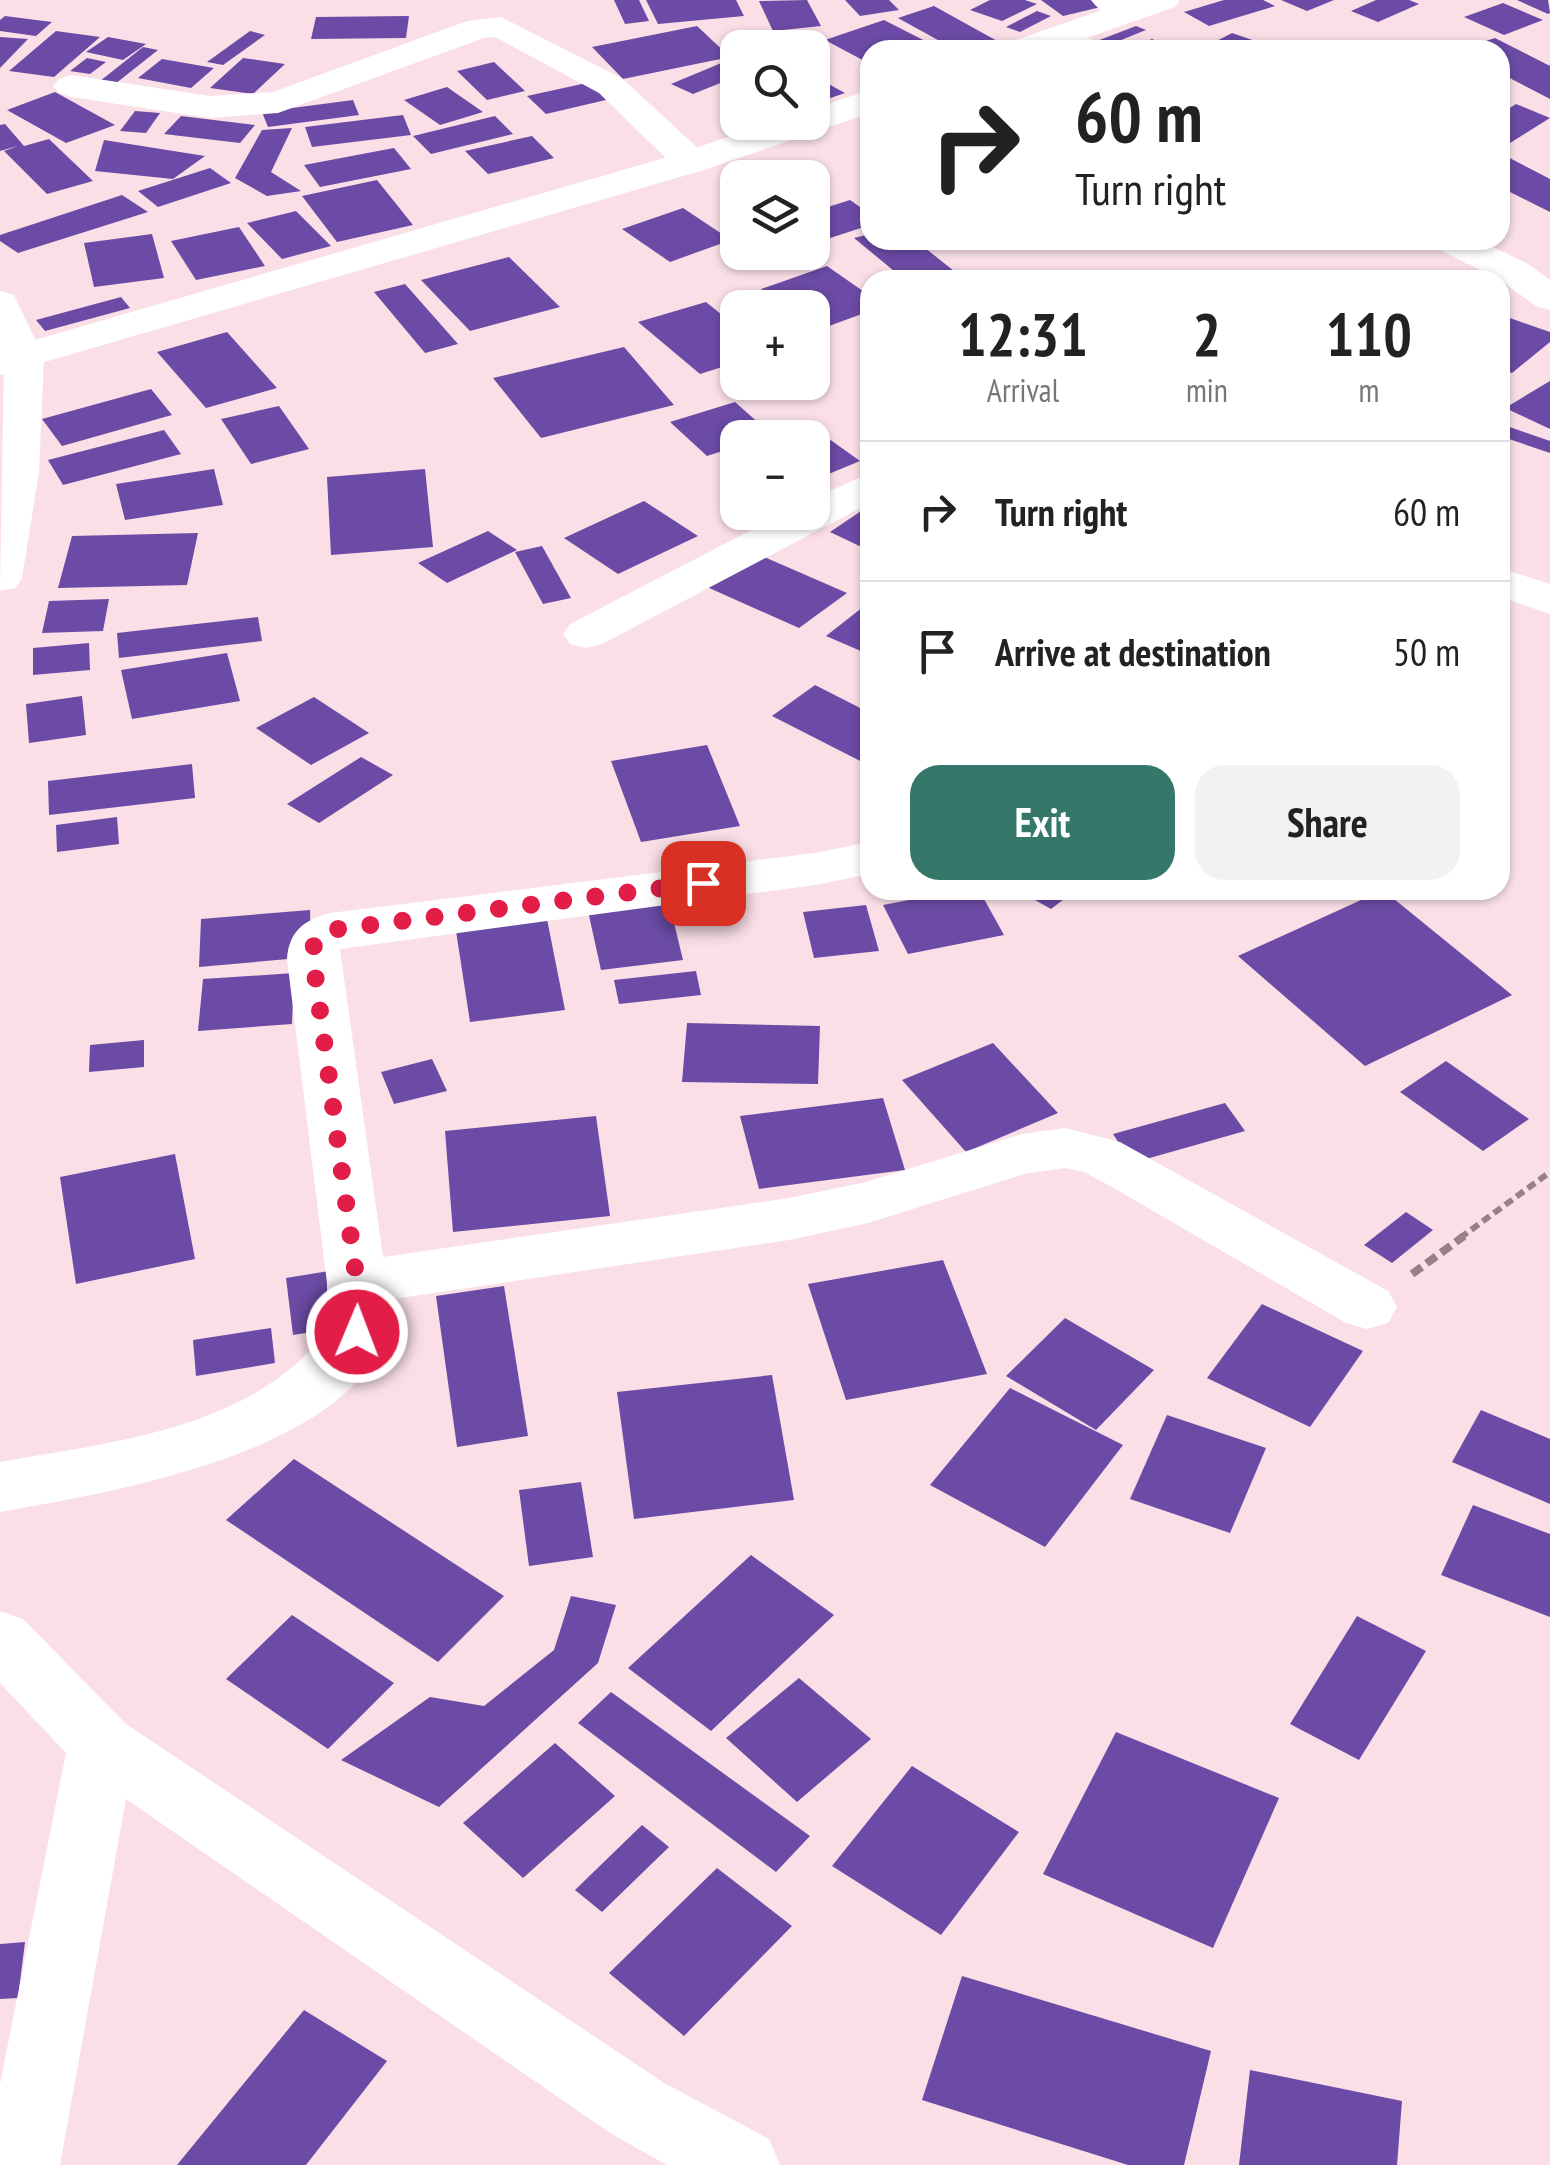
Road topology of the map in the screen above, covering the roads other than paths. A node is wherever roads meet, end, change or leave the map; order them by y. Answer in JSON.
{"nodes":[{"id":1,"x":1163,"y":0,"type":"edge"},
{"id":2,"x":1118,"y":6,"type":"edge"},
{"id":3,"x":1078,"y":40,"type":"edge"},
{"id":4,"x":71,"y":86,"type":"dead end"},
{"id":5,"x":860,"y":104,"type":"edge"},
{"id":6,"x":830,"y":115,"type":"edge"},
{"id":7,"x":757,"y":140,"type":"edge"},
{"id":8,"x":692,"y":162,"type":"junction"},
{"id":9,"x":1469,"y":250,"type":"edge"},
{"id":10,"x":1550,"y":258,"type":"edge"},
{"id":11,"x":1510,"y":270,"type":"edge"},
{"id":12,"x":1510,"y":270,"type":"edge"},
{"id":13,"x":1514,"y":272,"type":"junction"},
{"id":14,"x":1550,"y":298,"type":"edge"},
{"id":15,"x":0,"y":303,"type":"edge"},
{"id":16,"x":12,"y":361,"type":"edge"},
{"id":17,"x":860,"y":491,"type":"edge"},
{"id":18,"x":0,"y":578,"type":"edge"},
{"id":19,"x":1510,"y":584,"type":"edge"},
{"id":20,"x":1550,"y":600,"type":"edge"},
{"id":21,"x":586,"y":634,"type":"dead end"},
{"id":22,"x":860,"y":860,"type":"edge"},
{"id":23,"x":357,"y":1283,"type":"junction"},
{"id":24,"x":1367,"y":1308,"type":"road end"},
{"id":25,"x":0,"y":1487,"type":"edge"},
{"id":26,"x":0,"y":1640,"type":"edge"},
{"id":27,"x":102,"y":1745,"type":"junction"},
{"id":28,"x":22,"y":2165,"type":"edge"},
{"id":29,"x":742,"y":2165,"type":"edge"}],
"edges":[{"from":1,"to":2,"type":"street"},
{"from":2,"to":3,"type":"street"},
{"from":4,"to":8,"type":"street"},
{"from":5,"to":6,"type":"street"},
{"from":7,"to":8,"type":"street"},
{"from":8,"to":16,"type":"street"},
{"from":9,"to":12,"type":"street"},
{"from":10,"to":13,"type":"street"},
{"from":11,"to":13,"type":"street"},
{"from":13,"to":14,"type":"street"},
{"from":15,"to":16,"type":"street"},
{"from":16,"to":18,"type":"street"},
{"from":17,"to":21,"type":"street"},
{"from":19,"to":20,"type":"street"},
{"from":22,"to":23,"type":"street"},
{"from":23,"to":24,"type":"street"},
{"from":23,"to":25,"type":"street"},
{"from":26,"to":27,"type":"street"},
{"from":27,"to":28,"type":"street"},
{"from":27,"to":29,"type":"street"}]}
